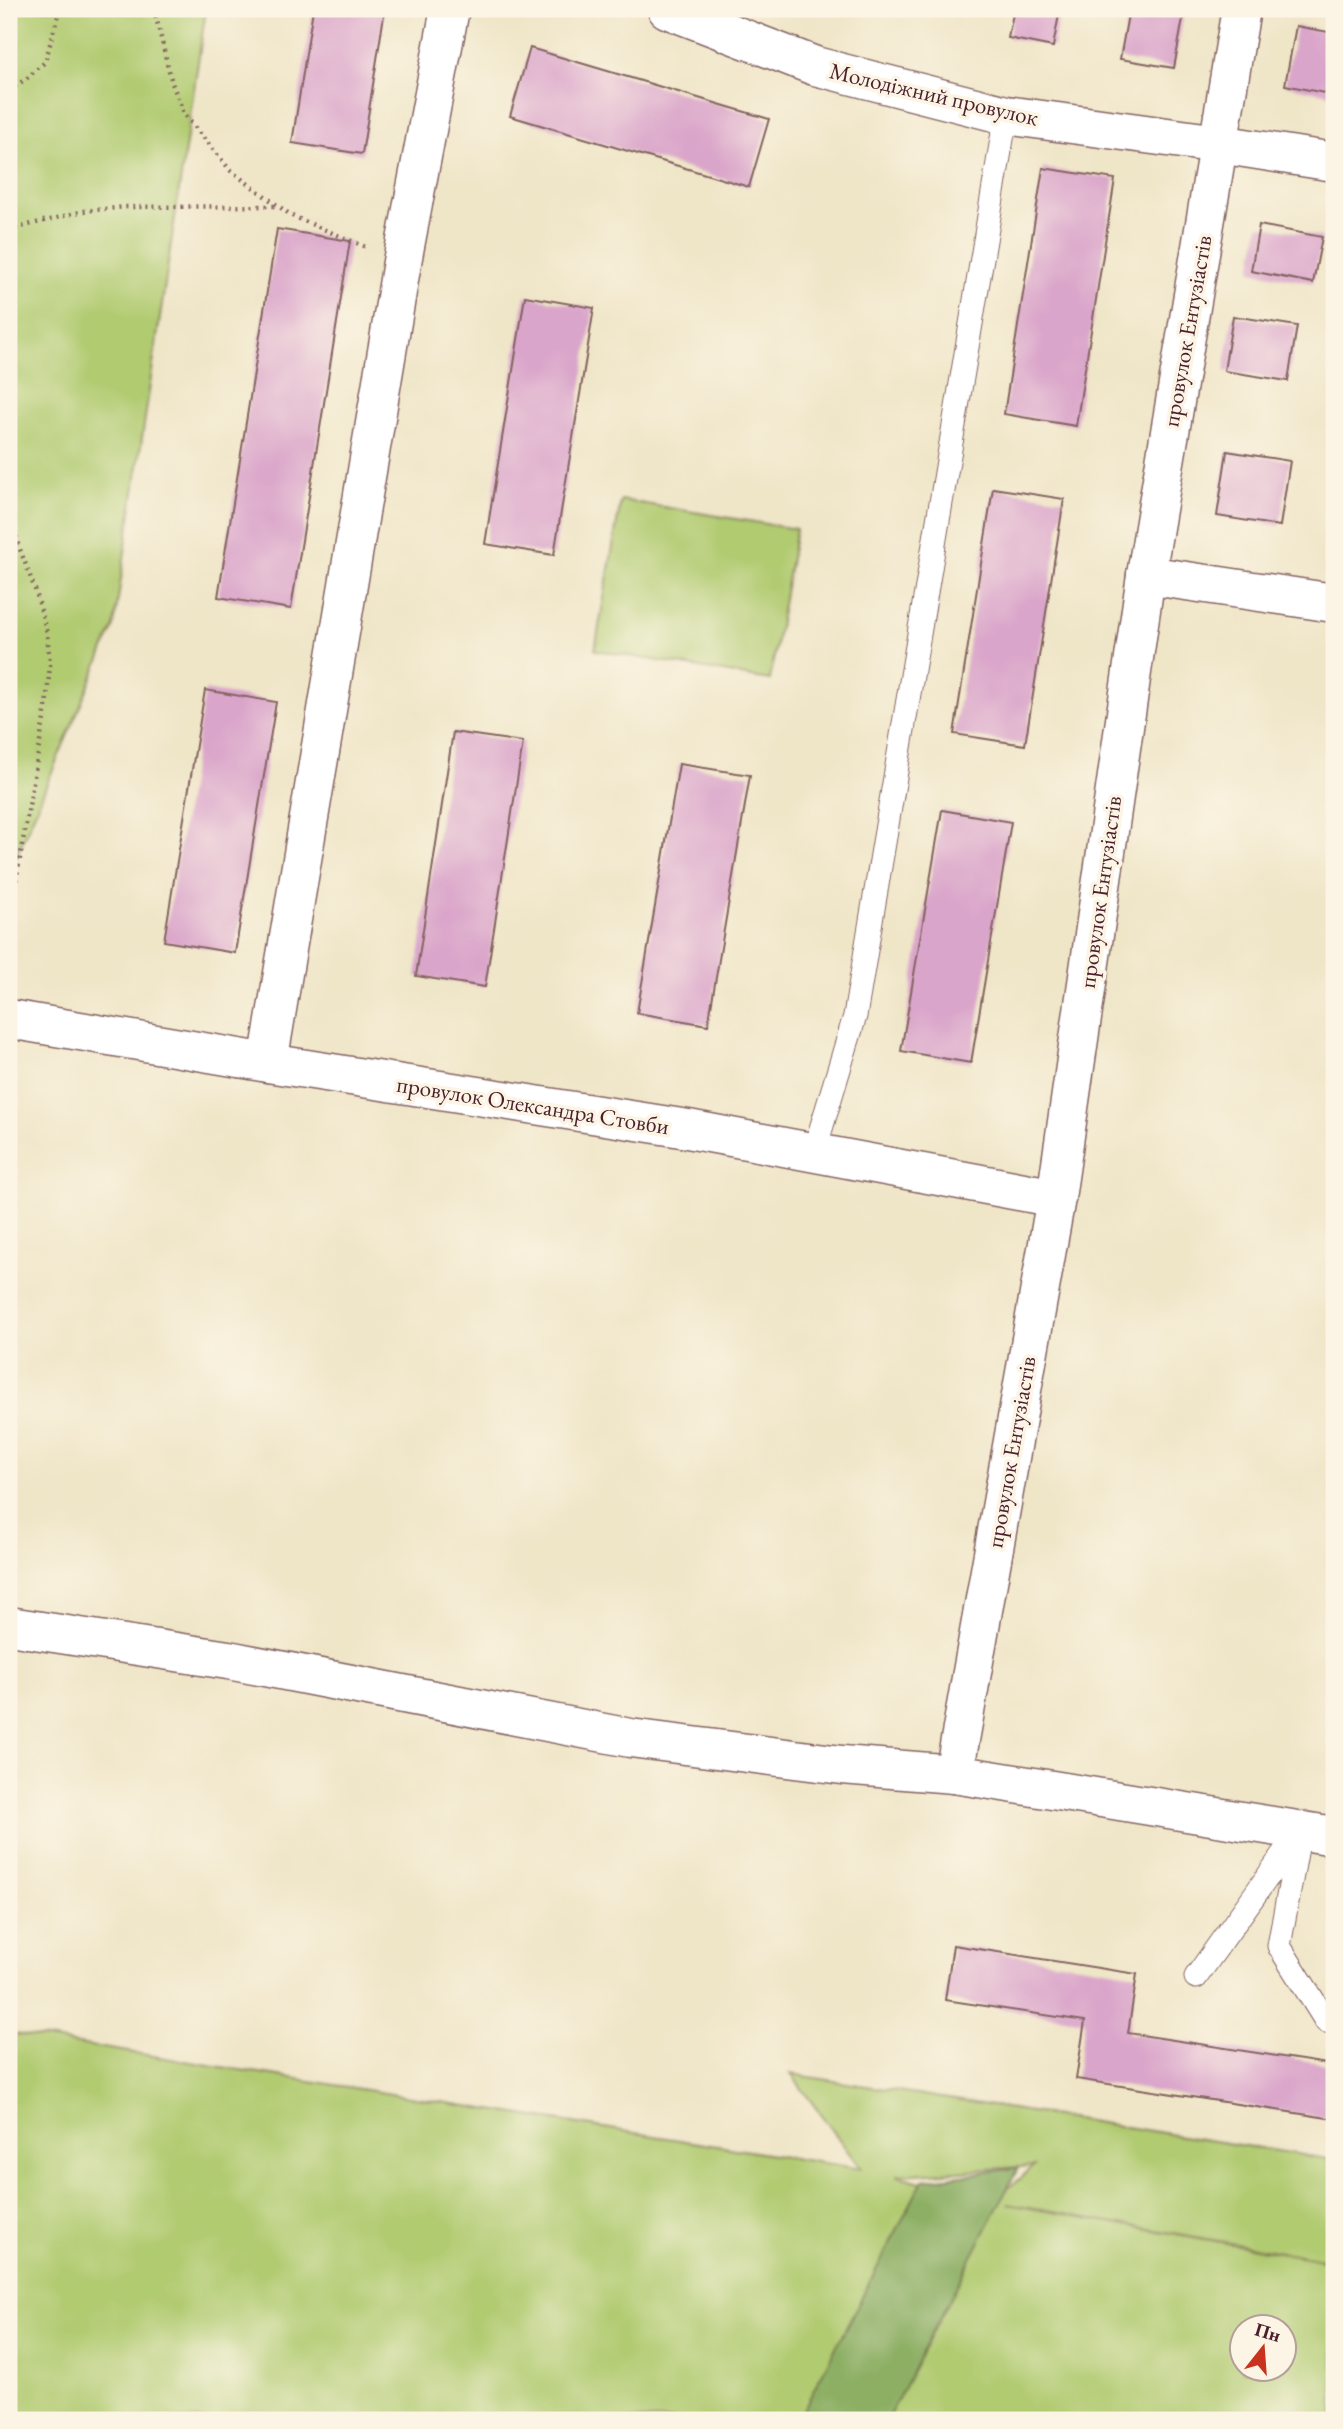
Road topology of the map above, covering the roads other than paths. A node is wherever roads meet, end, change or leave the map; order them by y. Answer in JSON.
{"nodes":[{"id":1,"x":450,"y":9,"type":"edge"},
{"id":2,"x":667,"y":9,"type":"edge"},
{"id":3,"x":1241,"y":9,"type":"edge"},
{"id":4,"x":1006,"y":115,"type":"junction"},
{"id":5,"x":1219,"y":144,"type":"junction"},
{"id":6,"x":1334,"y":162,"type":"edge"},
{"id":7,"x":1146,"y":575,"type":"junction"},
{"id":8,"x":1334,"y":603,"type":"edge"},
{"id":9,"x":9,"y":1019,"type":"edge"},
{"id":10,"x":268,"y":1063,"type":"junction"},
{"id":11,"x":814,"y":1152,"type":"junction"},
{"id":12,"x":1056,"y":1198,"type":"junction"},
{"id":13,"x":9,"y":1626,"type":"edge"},
{"id":14,"x":954,"y":1774,"type":"junction"},
{"id":15,"x":1317,"y":1834,"type":"edge"},
{"id":16,"x":1196,"y":1977,"type":"dead end"},
{"id":17,"x":1334,"y":2022,"type":"edge"}],
"edges":[{"from":1,"to":10,"type":"street"},
{"from":2,"to":4,"type":"street","name":"Молодіжний провулок"},
{"from":3,"to":5,"type":"street","name":"провулок Ентузіастів"},
{"from":4,"to":5,"type":"street","name":"Молодіжний провулок"},
{"from":4,"to":11,"type":"lane"},
{"from":5,"to":6,"type":"street","name":"Молодіжний провулок"},
{"from":5,"to":7,"type":"street","name":"провулок Ентузіастів"},
{"from":7,"to":8,"type":"street"},
{"from":7,"to":12,"type":"street","name":"провулок Ентузіастів"},
{"from":9,"to":10,"type":"street","name":"провулок Олександра Стовби"},
{"from":10,"to":11,"type":"street","name":"провулок Олександра Стовби"},
{"from":11,"to":12,"type":"street","name":"провулок Олександра Стовби"},
{"from":12,"to":14,"type":"street","name":"провулок Ентузіастів"},
{"from":13,"to":14,"type":"street"},
{"from":14,"to":15,"type":"street"},
{"from":15,"to":16,"type":"lane"},
{"from":15,"to":17,"type":"lane"}]}
